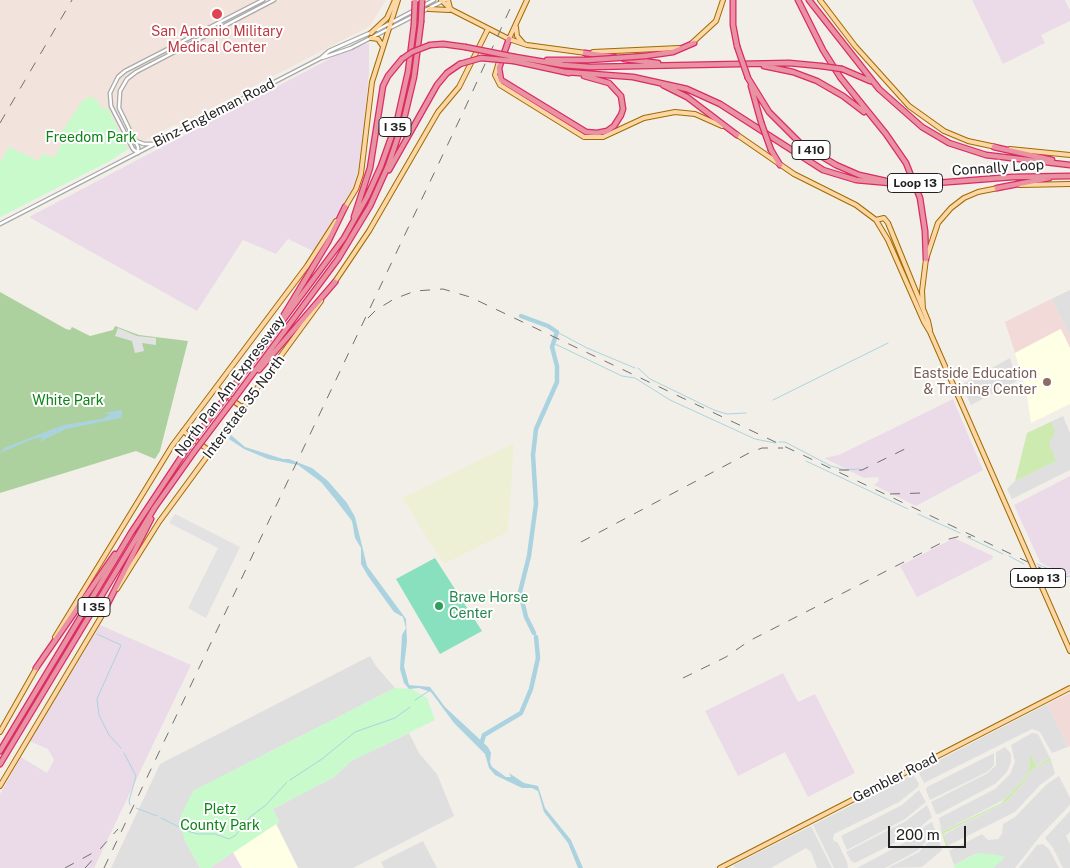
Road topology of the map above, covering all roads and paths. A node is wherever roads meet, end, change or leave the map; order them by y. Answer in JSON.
{"nodes":[{"id":1,"x":262,"y":0,"type":"edge"},
{"id":2,"x":274,"y":0,"type":"edge"},
{"id":3,"x":396,"y":0,"type":"edge"},
{"id":4,"x":415,"y":0,"type":"edge"},
{"id":5,"x":422,"y":0,"type":"edge"},
{"id":6,"x":434,"y":0,"type":"edge"},
{"id":7,"x":444,"y":0,"type":"edge"},
{"id":8,"x":527,"y":0,"type":"edge"},
{"id":9,"x":723,"y":0,"type":"edge"},
{"id":10,"x":733,"y":0,"type":"edge"},
{"id":11,"x":798,"y":0,"type":"edge"},
{"id":12,"x":809,"y":0,"type":"edge"},
{"id":13,"x":820,"y":0,"type":"edge"},
{"id":14,"x":429,"y":9,"type":"junction"},
{"id":15,"x":452,"y":10,"type":"junction"},
{"id":16,"x":390,"y":23,"type":"junction"},
{"id":17,"x":516,"y":25,"type":"junction"},
{"id":18,"x":388,"y":29,"type":"junction"},
{"id":19,"x":488,"y":29,"type":"junction"},
{"id":20,"x":371,"y":33,"type":"junction"},
{"id":21,"x":371,"y":38,"type":"junction"},
{"id":22,"x":509,"y":39,"type":"junction"},
{"id":23,"x":694,"y":43,"type":"junction"},
{"id":24,"x":524,"y":44,"type":"junction"},
{"id":25,"x":383,"y":46,"type":"junction"},
{"id":26,"x":585,"y":53,"type":"junction"},
{"id":27,"x":321,"y":58,"type":"junction"},
{"id":28,"x":514,"y":59,"type":"junction"},
{"id":29,"x":532,"y":60,"type":"junction"},
{"id":30,"x":674,"y":65,"type":"junction"},
{"id":31,"x":750,"y":65,"type":"junction"},
{"id":32,"x":566,"y":72,"type":"junction"},
{"id":33,"x":748,"y":78,"type":"junction"},
{"id":34,"x":653,"y":80,"type":"junction"},
{"id":35,"x":879,"y":88,"type":"junction"},
{"id":36,"x":873,"y":119,"type":"junction"},
{"id":37,"x":737,"y":135,"type":"junction"},
{"id":38,"x":135,"y":140,"type":"junction"},
{"id":39,"x":156,"y":144,"type":"junction"},
{"id":40,"x":994,"y":147,"type":"junction"},
{"id":41,"x":138,"y":152,"type":"junction"},
{"id":42,"x":1070,"y":155,"type":"edge"},
{"id":43,"x":1070,"y":165,"type":"edge"},
{"id":44,"x":780,"y":166,"type":"junction"},
{"id":45,"x":385,"y":174,"type":"junction"},
{"id":46,"x":1070,"y":176,"type":"edge"},
{"id":47,"x":901,"y":184,"type":"junction"},
{"id":48,"x":1070,"y":184,"type":"edge"},
{"id":49,"x":997,"y":188,"type":"junction"},
{"id":50,"x":345,"y":207,"type":"junction"},
{"id":51,"x":876,"y":220,"type":"junction"},
{"id":52,"x":354,"y":222,"type":"junction"},
{"id":53,"x":0,"y":224,"type":"edge"},
{"id":54,"x":926,"y":259,"type":"junction"},
{"id":55,"x":335,"y":282,"type":"junction"},
{"id":56,"x":923,"y":309,"type":"junction"},
{"id":57,"x":930,"y":332,"type":"junction"},
{"id":58,"x":273,"y":334,"type":"junction"},
{"id":59,"x":243,"y":387,"type":"junction"},
{"id":60,"x":216,"y":388,"type":"junction"},
{"id":61,"x":243,"y":408,"type":"junction"},
{"id":62,"x":183,"y":431,"type":"junction"},
{"id":63,"x":210,"y":452,"type":"junction"},
{"id":64,"x":167,"y":489,"type":"junction"},
{"id":65,"x":131,"y":533,"type":"junction"},
{"id":66,"x":103,"y":613,"type":"junction"},
{"id":67,"x":1070,"y":651,"type":"edge"},
{"id":68,"x":36,"y":668,"type":"junction"},
{"id":69,"x":1070,"y":688,"type":"edge"},
{"id":70,"x":0,"y":732,"type":"edge"},
{"id":71,"x":0,"y":751,"type":"edge"},
{"id":72,"x":0,"y":764,"type":"edge"},
{"id":73,"x":0,"y":786,"type":"edge"},
{"id":74,"x":720,"y":868,"type":"edge"}],
"edges":[{"from":1,"to":41,"type":"street"},
{"from":2,"to":38,"type":"street"},
{"from":3,"to":16,"type":"main road"},
{"from":3,"to":20,"type":"main road"},
{"from":4,"to":52,"type":"highway","name":"North Pan Am Expressway","number":"I 35","bridge":true},
{"from":5,"to":45,"type":"highway","name":"North Pan Am Expressway","number":"I 35","bridge":true},
{"from":6,"to":16,"type":"street","name":"Binz-Engleman Road"},
{"from":7,"to":14,"type":"street","name":"Binz-Engleman Road"},
{"from":7,"to":15,"type":"main road"},
{"from":8,"to":17,"type":"main road"},
{"from":9,"to":23,"type":"main road"},
{"from":10,"to":33,"type":"highway","name":"Connally Loop","number":"I 410","bridge":true},
{"from":11,"to":36,"type":"highway","number":"Loop 13"},
{"from":12,"to":35,"type":"highway","name":"Connally Loop"},
{"from":13,"to":40,"type":"main road"},
{"from":14,"to":15,"type":"main road"},
{"from":14,"to":18,"type":"street","name":"Binz-Engleman Road"},
{"from":15,"to":19,"type":"main road"},
{"from":16,"to":18,"type":"main road"},
{"from":16,"to":20,"type":"street","name":"Binz-Engleman Road"},
{"from":17,"to":22,"type":"main road"},
{"from":17,"to":24,"type":"main road"},
{"from":18,"to":21,"type":"street","name":"Binz-Engleman Road"},
{"from":18,"to":25,"type":"main road"},
{"from":19,"to":22,"type":"main road"},
{"from":19,"to":55,"type":"main road","name":"Interstate 35 North"},
{"from":20,"to":27,"type":"street","name":"Binz-Engleman Road"},
{"from":21,"to":25,"type":"main road"},
{"from":21,"to":27,"type":"street","name":"Binz-Engleman Road"},
{"from":22,"to":24,"type":"main road"},
{"from":22,"to":32,"type":"highway"},
{"from":22,"to":37,"type":"main road"},
{"from":23,"to":26,"type":"main road"},
{"from":23,"to":29,"type":"highway","bridge":true},
{"from":24,"to":26,"type":"main road"},
{"from":25,"to":50,"type":"main road"},
{"from":26,"to":30,"type":"highway"},
{"from":27,"to":39,"type":"street","name":"Binz-Engleman Road"},
{"from":28,"to":29,"type":"highway"},
{"from":28,"to":32,"type":"highway"},
{"from":28,"to":45,"type":"highway","bridge":true},
{"from":28,"to":52,"type":"highway","bridge":true},
{"from":29,"to":30,"type":"highway"},
{"from":30,"to":31,"type":"highway"},
{"from":31,"to":35,"type":"highway","bridge":true},
{"from":31,"to":36,"type":"highway"},
{"from":32,"to":34,"type":"highway"},
{"from":33,"to":44,"type":"highway","bridge":true},
{"from":33,"to":47,"type":"highway","name":"Connally Loop","number":"I 410"},
{"from":34,"to":37,"type":"highway"},
{"from":34,"to":47,"type":"highway"},
{"from":35,"to":43,"type":"highway","name":"Connally Loop"},
{"from":36,"to":54,"type":"highway","number":"Loop 13"},
{"from":37,"to":44,"type":"main road"},
{"from":38,"to":39,"type":"street"},
{"from":38,"to":41,"type":"street"},
{"from":39,"to":41,"type":"street","name":"Binz-Engleman Road"},
{"from":40,"to":42,"type":"main road"},
{"from":40,"to":43,"type":"highway"},
{"from":41,"to":53,"type":"street","name":"Binz-Engleman Road"},
{"from":44,"to":51,"type":"main road","number":"Loop 13"},
{"from":45,"to":59,"type":"highway","name":"North Pan Am Expressway","number":"I 35"},
{"from":46,"to":47,"type":"highway","name":"Connally Loop","number":"I 410","bridge":true},
{"from":46,"to":49,"type":"highway"},
{"from":48,"to":49,"type":"main road"},
{"from":49,"to":54,"type":"main road"},
{"from":50,"to":58,"type":"highway"},
{"from":50,"to":60,"type":"main road"},
{"from":51,"to":56,"type":"main road","number":"Loop 13"},
{"from":51,"to":57,"type":"main road","number":"Loop 13"},
{"from":52,"to":58,"type":"highway","name":"North Pan Am Expressway","number":"I 35"},
{"from":54,"to":56,"type":"main road","number":"Loop 13"},
{"from":55,"to":59,"type":"highway"},
{"from":55,"to":61,"type":"main road","name":"Interstate 35 North"},
{"from":56,"to":57,"type":"main road","number":"Loop 13"},
{"from":57,"to":67,"type":"main road","number":"Loop 13"},
{"from":58,"to":65,"type":"highway","name":"North Pan Am Expressway","number":"I 35","bridge":true},
{"from":59,"to":64,"type":"highway","name":"North Pan Am Expressway","number":"I 35","bridge":true},
{"from":60,"to":61,"type":"main road"},
{"from":60,"to":62,"type":"main road"},
{"from":61,"to":63,"type":"main road","name":"Interstate 35 North"},
{"from":62,"to":63,"type":"main road"},
{"from":62,"to":68,"type":"main road"},
{"from":63,"to":66,"type":"main road","name":"Interstate 35 North"},
{"from":64,"to":66,"type":"highway"},
{"from":64,"to":72,"type":"highway","name":"North Pan Am Expressway","number":"I 35"},
{"from":65,"to":68,"type":"highway"},
{"from":65,"to":71,"type":"highway","name":"North Pan Am Expressway","number":"I 35"},
{"from":66,"to":73,"type":"main road","name":"Interstate 35 North"},
{"from":68,"to":70,"type":"main road"},
{"from":69,"to":74,"type":"main road","name":"Gembler Road"}]}
